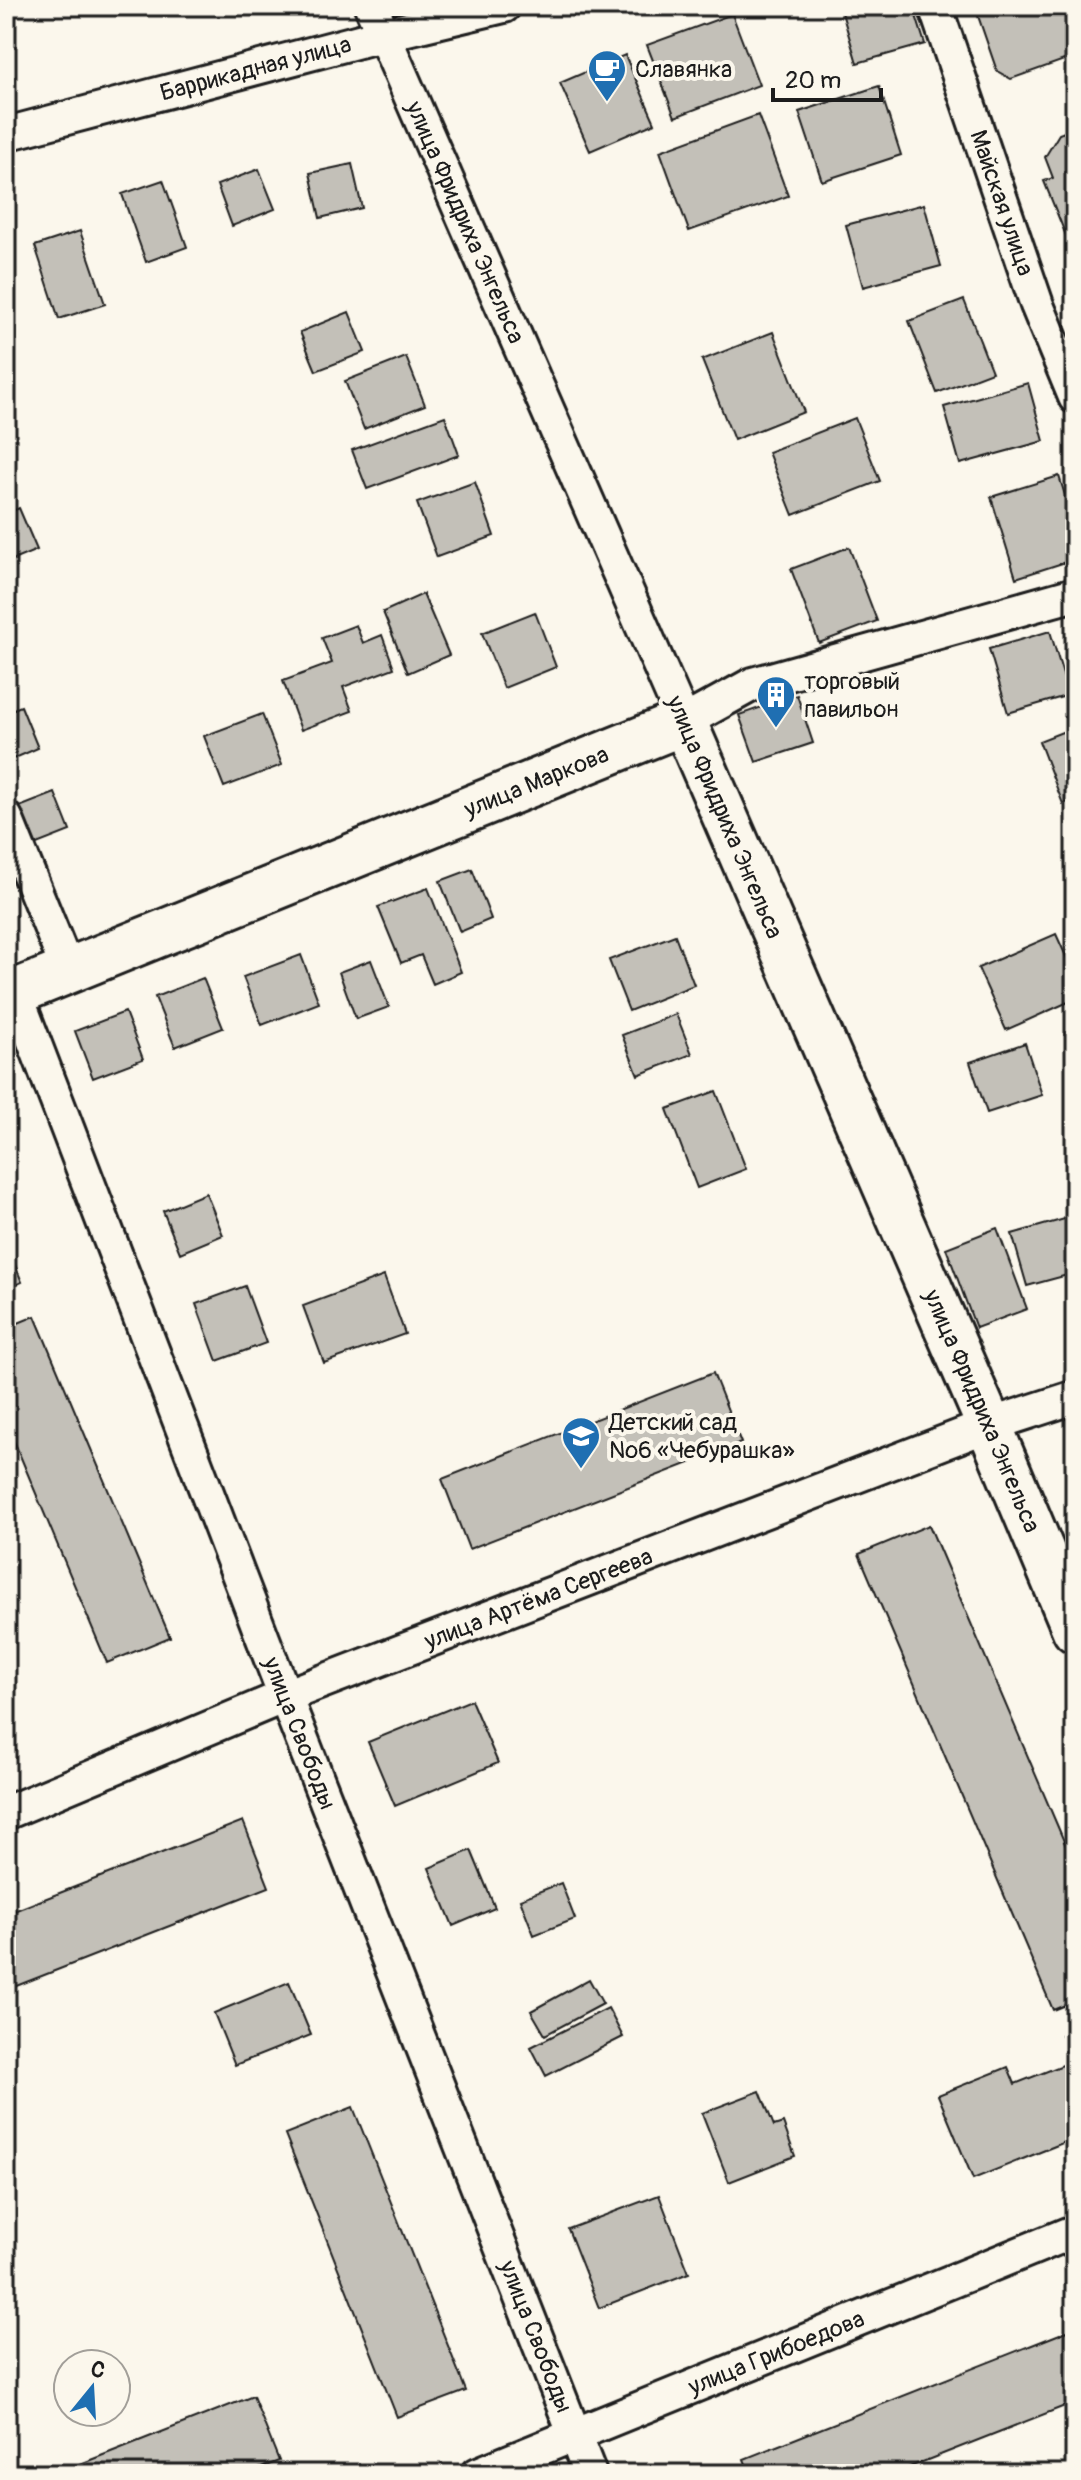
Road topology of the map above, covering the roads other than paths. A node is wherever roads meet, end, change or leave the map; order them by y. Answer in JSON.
{"nodes":[{"id":1,"x":504,"y":6,"type":"edge"},
{"id":2,"x":935,"y":6,"type":"edge"},
{"id":3,"x":377,"y":21,"type":"edge"},
{"id":4,"x":6,"y":134,"type":"edge"},
{"id":5,"x":1075,"y":397,"type":"edge"},
{"id":6,"x":1075,"y":594,"type":"edge"},
{"id":7,"x":684,"y":722,"type":"junction"},
{"id":8,"x":6,"y":818,"type":"edge"},
{"id":9,"x":68,"y":971,"type":"junction"},
{"id":10,"x":10,"y":994,"type":"edge"},
{"id":11,"x":1075,"y":1397,"type":"edge"},
{"id":12,"x":989,"y":1425,"type":"junction"},
{"id":13,"x":1075,"y":1630,"type":"edge"},
{"id":14,"x":285,"y":1696,"type":"junction"},
{"id":15,"x":6,"y":1813,"type":"edge"},
{"id":16,"x":1075,"y":2231,"type":"edge"},
{"id":17,"x":574,"y":2434,"type":"junction"},
{"id":18,"x":478,"y":2474,"type":"edge"},
{"id":19,"x":590,"y":2474,"type":"edge"}],
"edges":[{"from":1,"to":3,"type":"street","name":"Баррикадная улица"},
{"from":2,"to":5,"type":"street","name":"Майская улица"},
{"from":3,"to":4,"type":"street","name":"Баррикадная улица"},
{"from":3,"to":7,"type":"street","name":"улица Фридриха Энгельса"},
{"from":6,"to":7,"type":"street","name":"улица Маркова"},
{"from":7,"to":9,"type":"street","name":"улица Маркова"},
{"from":7,"to":12,"type":"street","name":"улица Фридриха Энгельса"},
{"from":8,"to":9,"type":"street"},
{"from":9,"to":10,"type":"street","name":"улица Маркова"},
{"from":10,"to":14,"type":"street","name":"улица Свободы"},
{"from":11,"to":12,"type":"street","name":"улица Артёма Сергеева"},
{"from":12,"to":13,"type":"street","name":"улица Фридриха Энгельса"},
{"from":12,"to":14,"type":"street","name":"улица Артёма Сергеева"},
{"from":14,"to":15,"type":"street","name":"улица Артёма Сергеева"},
{"from":14,"to":17,"type":"street","name":"улица Свободы"},
{"from":16,"to":17,"type":"street","name":"улица Грибоедова"},
{"from":17,"to":18,"type":"street","name":"улица Грибоедова"},
{"from":17,"to":19,"type":"street","name":"улица Свободы"}]}
